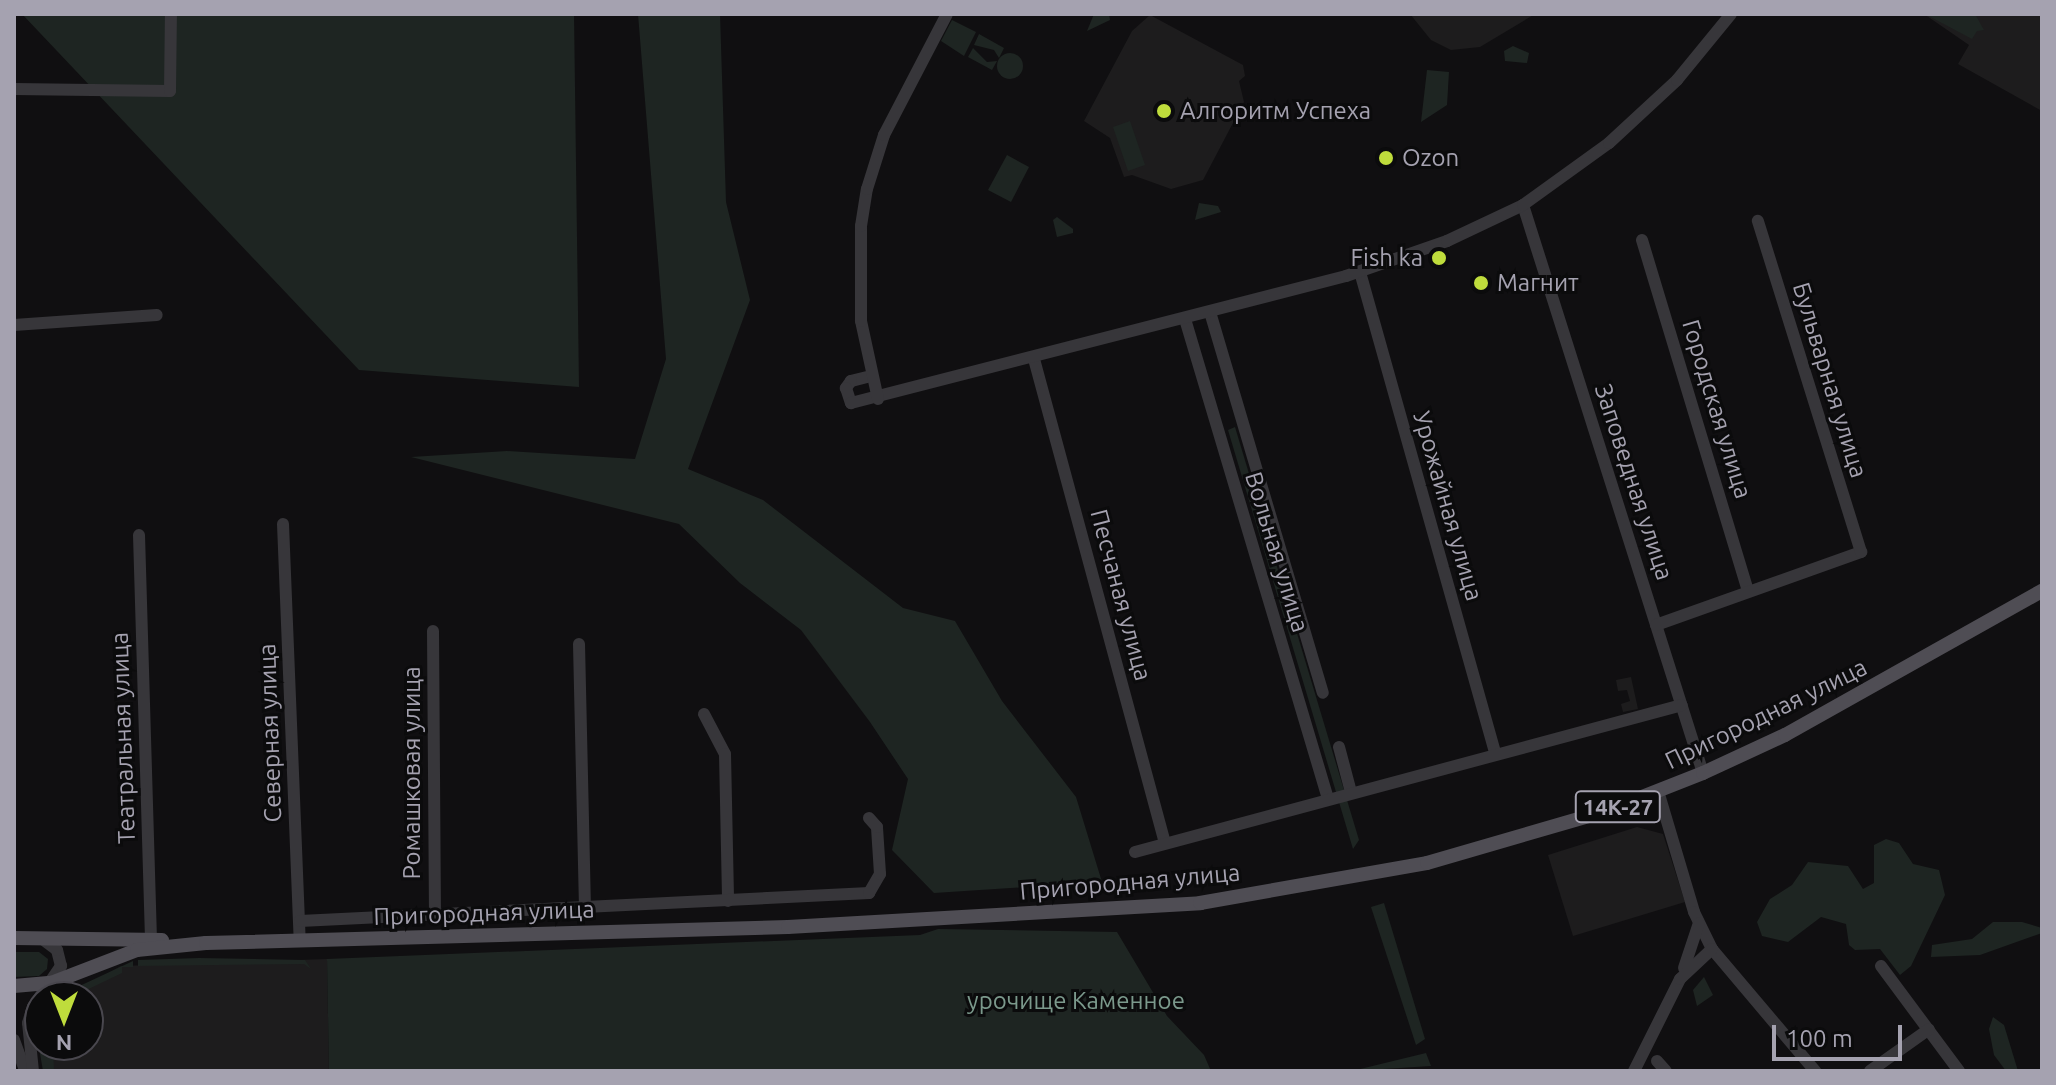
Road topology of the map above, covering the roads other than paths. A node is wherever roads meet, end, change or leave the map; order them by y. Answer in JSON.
{"nodes":[{"id":1,"x":171,"y":14,"type":"edge"},
{"id":2,"x":947,"y":14,"type":"edge"},
{"id":3,"x":1731,"y":14,"type":"edge"},
{"id":4,"x":14,"y":89,"type":"edge"},
{"id":5,"x":1523,"y":205,"type":"junction"},
{"id":6,"x":1758,"y":221,"type":"dead end"},
{"id":7,"x":1642,"y":240,"type":"dead end"},
{"id":8,"x":1360,"y":272,"type":"junction"},
{"id":9,"x":1210,"y":312,"type":"junction"},
{"id":10,"x":157,"y":315,"type":"dead end"},
{"id":11,"x":1185,"y":319,"type":"junction"},
{"id":12,"x":14,"y":325,"type":"edge"},
{"id":13,"x":1034,"y":359,"type":"junction"},
{"id":14,"x":871,"y":376,"type":"junction"},
{"id":15,"x":878,"y":399,"type":"junction"},
{"id":16,"x":283,"y":524,"type":"dead end"},
{"id":17,"x":139,"y":535,"type":"dead end"},
{"id":18,"x":1748,"y":591,"type":"junction"},
{"id":19,"x":2042,"y":591,"type":"edge"},
{"id":20,"x":1656,"y":625,"type":"junction"},
{"id":21,"x":433,"y":631,"type":"dead end"},
{"id":22,"x":579,"y":644,"type":"dead end"},
{"id":23,"x":1323,"y":693,"type":"dead end"},
{"id":24,"x":1682,"y":705,"type":"junction"},
{"id":25,"x":704,"y":714,"type":"dead end"},
{"id":26,"x":1339,"y":747,"type":"dead end"},
{"id":27,"x":1495,"y":752,"type":"junction"},
{"id":28,"x":1703,"y":773,"type":"junction"},
{"id":29,"x":1658,"y":791,"type":"junction"},
{"id":30,"x":1351,"y":792,"type":"junction"},
{"id":31,"x":1328,"y":798,"type":"junction"},
{"id":32,"x":869,"y":818,"type":"dead end"},
{"id":33,"x":1165,"y":843,"type":"junction"},
{"id":34,"x":1135,"y":852,"type":"dead end"},
{"id":35,"x":728,"y":901,"type":"junction"},
{"id":36,"x":585,"y":908,"type":"junction"},
{"id":37,"x":435,"y":915,"type":"junction"},
{"id":38,"x":300,"y":921,"type":"junction"},
{"id":39,"x":1699,"y":923,"type":"junction"},
{"id":40,"x":40,"y":937,"type":"junction"},
{"id":41,"x":14,"y":938,"type":"edge"},
{"id":42,"x":151,"y":939,"type":"junction"},
{"id":43,"x":300,"y":940,"type":"junction"},
{"id":44,"x":206,"y":943,"type":"junction"},
{"id":45,"x":1712,"y":949,"type":"junction"},
{"id":46,"x":1881,"y":966,"type":"dead end"},
{"id":47,"x":1680,"y":979,"type":"junction"},
{"id":48,"x":52,"y":981,"type":"edge"},
{"id":49,"x":56,"y":981,"type":"edge"},
{"id":50,"x":1929,"y":1029,"type":"junction"},
{"id":51,"x":14,"y":1040,"type":"edge"},
{"id":52,"x":25,"y":1071,"type":"edge"},
{"id":53,"x":1634,"y":1071,"type":"edge"},
{"id":54,"x":1815,"y":1071,"type":"edge"},
{"id":55,"x":1870,"y":1071,"type":"edge"},
{"id":56,"x":1959,"y":1071,"type":"edge"}],
"edges":[{"from":1,"to":4,"type":"street"},
{"from":2,"to":14,"type":"street"},
{"from":3,"to":5,"type":"street"},
{"from":5,"to":8,"type":"street"},
{"from":5,"to":20,"type":"street","name":"Заповедная улица"},
{"from":6,"to":18,"type":"street","name":"Бульварная улица"},
{"from":7,"to":18,"type":"street","name":"Городская улица"},
{"from":8,"to":9,"type":"street"},
{"from":8,"to":27,"type":"street","name":"Урожайная улица"},
{"from":9,"to":11,"type":"street"},
{"from":9,"to":23,"type":"street","name":"Вольная улица"},
{"from":10,"to":12,"type":"street"},
{"from":11,"to":13,"type":"street"},
{"from":11,"to":31,"type":"street","name":"Вольная улица"},
{"from":13,"to":15,"type":"street"},
{"from":13,"to":33,"type":"street","name":"Песчаная улица"},
{"from":14,"to":15,"type":"street"},
{"from":14,"to":15,"type":"street"},
{"from":16,"to":38,"type":"street","name":"Северная улица"},
{"from":17,"to":42,"type":"street","name":"Театральная улица"},
{"from":18,"to":20,"type":"street"},
{"from":19,"to":28,"type":"main road","name":"Пригородная улица","number":"14К-27"},
{"from":20,"to":24,"type":"street","name":"Заповедная улица"},
{"from":21,"to":37,"type":"street","name":"Ромашковая улица"},
{"from":22,"to":36,"type":"street"},
{"from":24,"to":27,"type":"street"},
{"from":24,"to":28,"type":"street","name":"Заповедная улица"},
{"from":25,"to":35,"type":"street"},
{"from":26,"to":30,"type":"street"},
{"from":27,"to":30,"type":"street"},
{"from":28,"to":29,"type":"main road","name":"Пригородная улица","number":"14К-27"},
{"from":29,"to":39,"type":"street"},
{"from":29,"to":43,"type":"main road","name":"Пригородная улица","number":"14К-27"},
{"from":30,"to":31,"type":"street"},
{"from":31,"to":33,"type":"street"},
{"from":32,"to":35,"type":"street","name":"Пригородная улица"},
{"from":33,"to":34,"type":"street"},
{"from":35,"to":36,"type":"street","name":"Пригородная улица"},
{"from":36,"to":37,"type":"street","name":"Пригородная улица"},
{"from":37,"to":38,"type":"street","name":"Пригородная улица"},
{"from":38,"to":43,"type":"street","name":"Северная улица"},
{"from":39,"to":45,"type":"street"},
{"from":39,"to":47,"type":"street"},
{"from":40,"to":41,"type":"main road","name":"Пригородная улица"},
{"from":40,"to":42,"type":"main road","name":"Пригородная улица"},
{"from":40,"to":48,"type":"street"},
{"from":42,"to":44,"type":"main road","name":"Пригородная улица"},
{"from":43,"to":44,"type":"main road","name":"Пригородная улица"},
{"from":44,"to":49,"type":"main road","name":"Пригородная улица"},
{"from":45,"to":47,"type":"street"},
{"from":45,"to":54,"type":"street"},
{"from":46,"to":50,"type":"street"},
{"from":47,"to":53,"type":"street"},
{"from":50,"to":55,"type":"street"},
{"from":50,"to":56,"type":"street"},
{"from":51,"to":52,"type":"street"}]}
